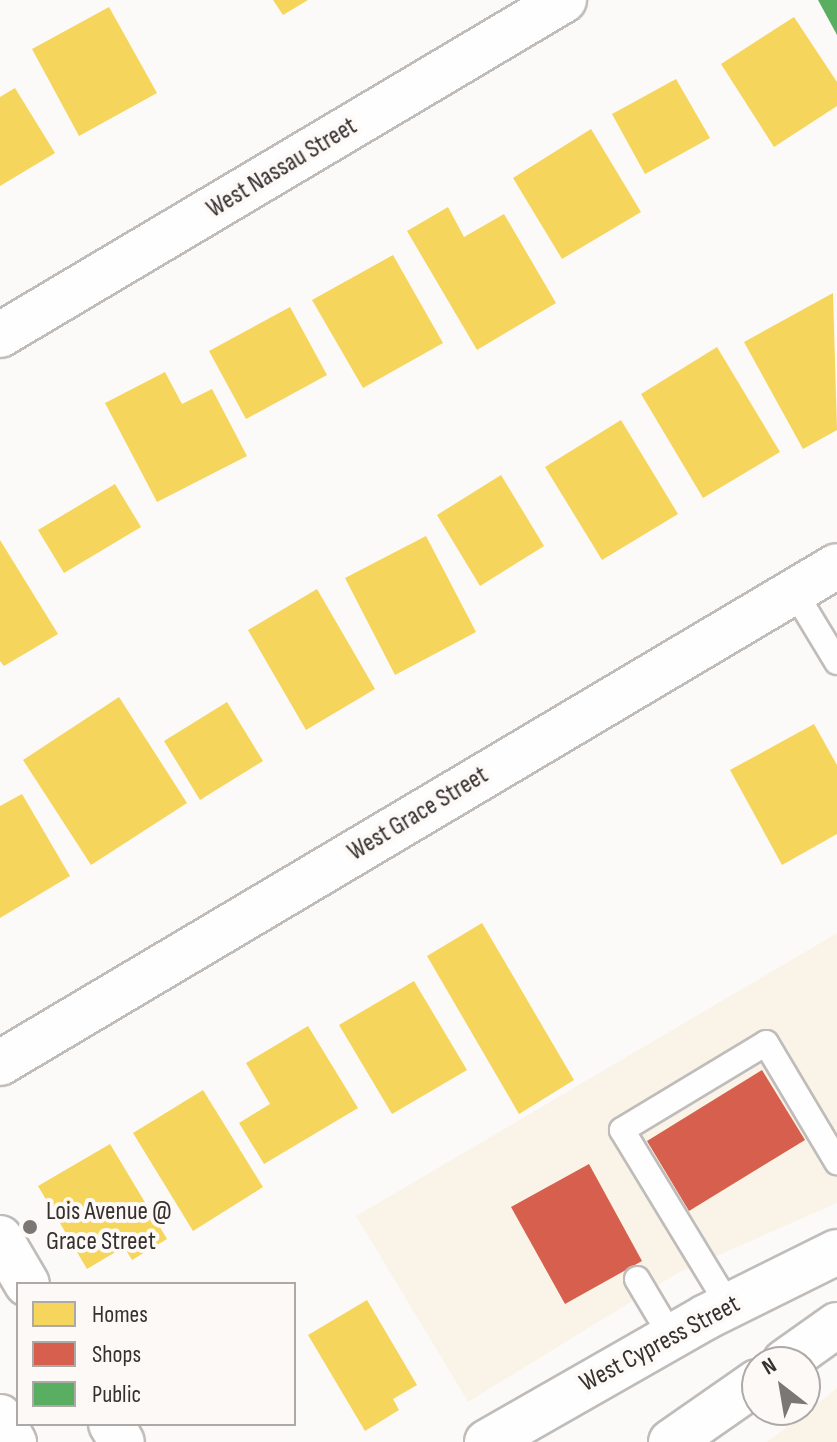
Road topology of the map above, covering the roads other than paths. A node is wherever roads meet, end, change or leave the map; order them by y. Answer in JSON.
{"nodes":[{"id":1,"x":564,"y":0,"type":"edge"},
{"id":2,"x":0,"y":335,"type":"edge"},
{"id":3,"x":837,"y":566,"type":"edge"},
{"id":4,"x":794,"y":591,"type":"junction"},
{"id":5,"x":837,"y":662,"type":"edge"},
{"id":6,"x":0,"y":1063,"type":"edge"},
{"id":7,"x":837,"y":1162,"type":"edge"},
{"id":8,"x":0,"y":1238,"type":"edge"},
{"id":9,"x":837,"y":1252,"type":"edge"},
{"id":10,"x":637,"y":1279,"type":"dead end"},
{"id":11,"x":26,"y":1282,"type":"edge"},
{"id":12,"x":729,"y":1306,"type":"junction"},
{"id":13,"x":671,"y":1336,"type":"junction"},
{"id":14,"x":741,"y":1393,"type":"edge"},
{"id":15,"x":0,"y":1417,"type":"edge"},
{"id":16,"x":14,"y":1442,"type":"edge"},
{"id":17,"x":487,"y":1442,"type":"edge"},
{"id":18,"x":671,"y":1442,"type":"edge"}],
"edges":[{"from":1,"to":2,"type":"street","name":"West Nassau Street"},
{"from":3,"to":4,"type":"street","name":"West Grace Street"},
{"from":4,"to":5,"type":"lane"},
{"from":4,"to":6,"type":"street","name":"West Grace Street"},
{"from":7,"to":12,"type":"lane"},
{"from":8,"to":11,"type":"street"},
{"from":9,"to":12,"type":"street","name":"West Cypress Street"},
{"from":10,"to":13,"type":"lane"},
{"from":12,"to":13,"type":"street","name":"West Cypress Street"},
{"from":13,"to":17,"type":"street","name":"West Cypress Street"},
{"from":14,"to":18,"type":"street"},
{"from":15,"to":16,"type":"street"}]}
